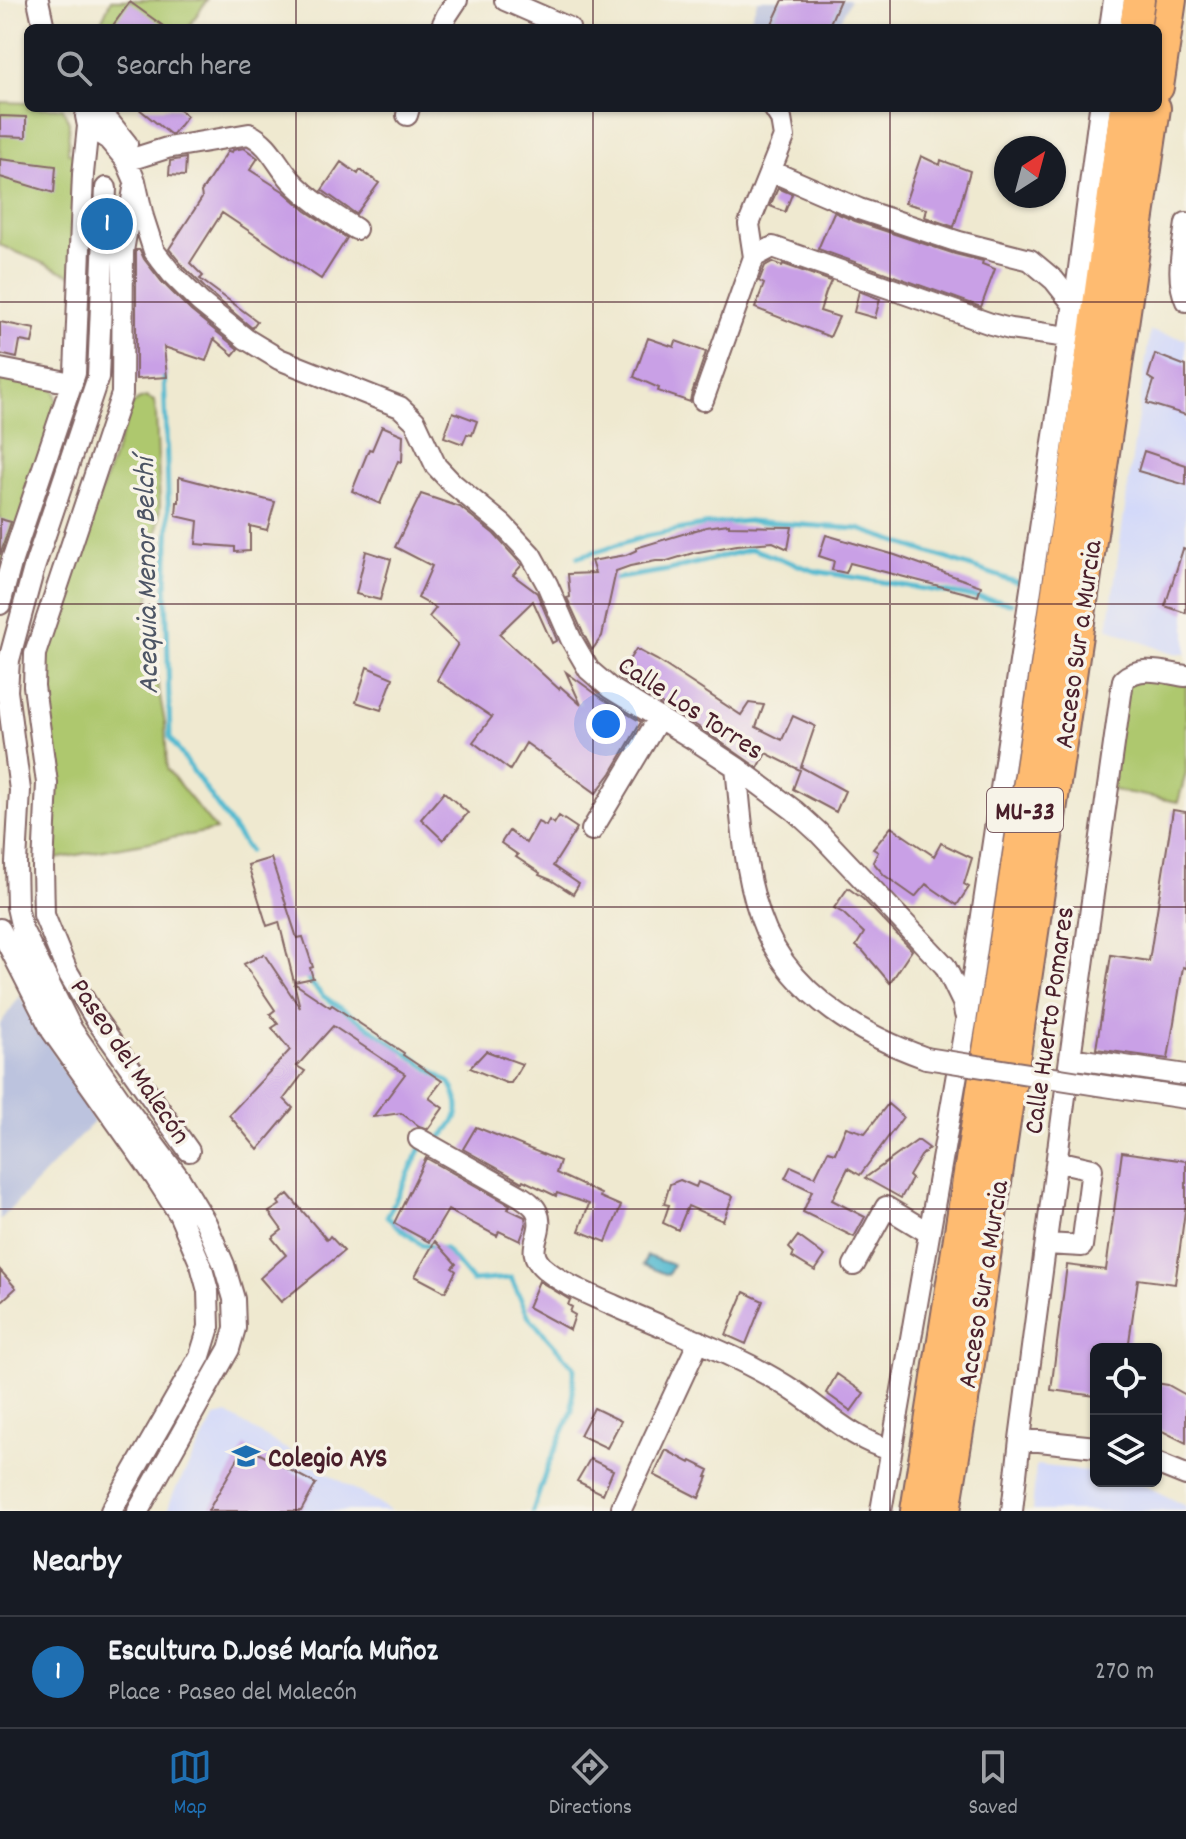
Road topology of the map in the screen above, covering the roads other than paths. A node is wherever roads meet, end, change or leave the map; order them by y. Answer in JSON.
{"nodes":[{"id":1,"x":38,"y":0,"type":"edge"},
{"id":2,"x":457,"y":0,"type":"edge"},
{"id":3,"x":505,"y":0,"type":"edge"},
{"id":4,"x":1114,"y":0,"type":"edge"},
{"id":5,"x":1139,"y":0,"type":"edge"},
{"id":6,"x":1171,"y":0,"type":"edge"},
{"id":7,"x":43,"y":24,"type":"edge"},
{"id":8,"x":443,"y":24,"type":"edge"},
{"id":9,"x":560,"y":24,"type":"edge"},
{"id":10,"x":1111,"y":24,"type":"edge"},
{"id":11,"x":1136,"y":24,"type":"edge"},
{"id":12,"x":1162,"y":60,"type":"edge"},
{"id":13,"x":777,"y":112,"type":"edge"},
{"id":14,"x":1099,"y":112,"type":"edge"},
{"id":15,"x":1124,"y":112,"type":"edge"},
{"id":16,"x":1154,"y":112,"type":"edge"},
{"id":17,"x":88,"y":114,"type":"edge"},
{"id":18,"x":130,"y":160,"type":"junction"},
{"id":19,"x":771,"y":171,"type":"junction"},
{"id":20,"x":135,"y":181,"type":"junction"},
{"id":21,"x":106,"y":188,"type":"dead end"},
{"id":22,"x":1186,"y":223,"type":"edge"},
{"id":23,"x":356,"y":229,"type":"dead end"},
{"id":24,"x":123,"y":251,"type":"junction"},
{"id":25,"x":154,"y":251,"type":"junction"},
{"id":26,"x":754,"y":257,"type":"junction"},
{"id":27,"x":1186,"y":301,"type":"edge"},
{"id":28,"x":1073,"y":304,"type":"junction"},
{"id":29,"x":1068,"y":337,"type":"junction"},
{"id":30,"x":0,"y":369,"type":"edge"},
{"id":31,"x":72,"y":383,"type":"junction"},
{"id":32,"x":703,"y":400,"type":"dead end"},
{"id":33,"x":0,"y":604,"type":"edge"},
{"id":34,"x":1186,"y":676,"type":"edge"},
{"id":35,"x":659,"y":718,"type":"junction"},
{"id":36,"x":736,"y":767,"type":"junction"},
{"id":37,"x":592,"y":830,"type":"dead end"},
{"id":38,"x":0,"y":929,"type":"edge"},
{"id":39,"x":977,"y":948,"type":"junction"},
{"id":40,"x":945,"y":966,"type":"junction"},
{"id":41,"x":966,"y":1022,"type":"junction"},
{"id":42,"x":1070,"y":1058,"type":"junction"},
{"id":43,"x":1186,"y":1075,"type":"edge"},
{"id":44,"x":1186,"y":1098,"type":"edge"},
{"id":45,"x":419,"y":1139,"type":"dead end"},
{"id":46,"x":189,"y":1151,"type":"dead end"},
{"id":47,"x":1057,"y":1161,"type":"junction"},
{"id":48,"x":929,"y":1233,"type":"junction"},
{"id":49,"x":1046,"y":1244,"type":"junction"},
{"id":50,"x":854,"y":1265,"type":"dead end"},
{"id":51,"x":699,"y":1341,"type":"junction"},
{"id":52,"x":971,"y":1351,"type":"junction"},
{"id":53,"x":1020,"y":1439,"type":"junction"},
{"id":54,"x":1090,"y":1446,"type":"edge"},
{"id":55,"x":891,"y":1450,"type":"junction"},
{"id":56,"x":1162,"y":1465,"type":"edge"},
{"id":57,"x":1186,"y":1475,"type":"edge"},
{"id":58,"x":622,"y":1507,"type":"dead end"},
{"id":59,"x":111,"y":1511,"type":"edge"},
{"id":60,"x":138,"y":1511,"type":"edge"},
{"id":61,"x":881,"y":1511,"type":"edge"},
{"id":62,"x":916,"y":1511,"type":"edge"},
{"id":63,"x":945,"y":1511,"type":"edge"},
{"id":64,"x":964,"y":1511,"type":"edge"},
{"id":65,"x":1012,"y":1511,"type":"edge"}],
"edges":[{"from":1,"to":7,"type":"street"},
{"from":2,"to":8,"type":"street"},
{"from":3,"to":9,"type":"street"},
{"from":4,"to":10,"type":"street"},
{"from":5,"to":11,"type":"highway"},
{"from":6,"to":12,"type":"highway"},
{"from":13,"to":19,"type":"street"},
{"from":14,"to":28,"type":"street"},
{"from":15,"to":62,"type":"highway","name":"Acceso Sur a Murcia","number":"MU-33"},
{"from":16,"to":52,"type":"highway","name":"Acceso Sur a Murcia","number":"MU-33"},
{"from":17,"to":18,"type":"street"},
{"from":17,"to":31,"type":"street"},
{"from":18,"to":20,"type":"street"},
{"from":18,"to":23,"type":"street"},
{"from":19,"to":26,"type":"street"},
{"from":19,"to":28,"type":"street"},
{"from":20,"to":24,"type":"street"},
{"from":20,"to":25,"type":"street","name":"Calle Los Torres"},
{"from":21,"to":60,"type":"street","name":"Paseo del Malecón"},
{"from":22,"to":27,"type":"street"},
{"from":24,"to":25,"type":"street"},
{"from":24,"to":46,"type":"street"},
{"from":25,"to":35,"type":"street","name":"Calle Los Torres"},
{"from":26,"to":29,"type":"street"},
{"from":26,"to":32,"type":"street"},
{"from":28,"to":29,"type":"street"},
{"from":29,"to":39,"type":"street"},
{"from":30,"to":31,"type":"street"},
{"from":31,"to":33,"type":"street"},
{"from":34,"to":42,"type":"street","name":"Calle Huerto Pomares"},
{"from":35,"to":36,"type":"street","name":"Calle Los Torres"},
{"from":35,"to":37,"type":"street"},
{"from":36,"to":40,"type":"street","name":"Calle Los Torres"},
{"from":36,"to":44,"type":"street","bridge":true},
{"from":38,"to":59,"type":"street"},
{"from":39,"to":40,"type":"street"},
{"from":39,"to":41,"type":"street"},
{"from":40,"to":41,"type":"street","name":"Calle Los Torres"},
{"from":41,"to":48,"type":"street"},
{"from":42,"to":43,"type":"street"},
{"from":42,"to":47,"type":"street","name":"Calle Huerto Pomares"},
{"from":45,"to":51,"type":"street"},
{"from":47,"to":49,"type":"street","name":"Calle Huerto Pomares"},
{"from":47,"to":49,"type":"street"},
{"from":48,"to":50,"type":"street"},
{"from":48,"to":55,"type":"street"},
{"from":49,"to":53,"type":"street","name":"Calle Huerto Pomares"},
{"from":51,"to":55,"type":"street"},
{"from":51,"to":58,"type":"street"},
{"from":52,"to":63,"type":"highway","name":"Acceso Sur a Murcia","number":"MU-33"},
{"from":52,"to":64,"type":"highway"},
{"from":53,"to":54,"type":"street"},
{"from":53,"to":65,"type":"street","name":"Calle Huerto Pomares"},
{"from":55,"to":61,"type":"street"},
{"from":56,"to":57,"type":"street"}]}
